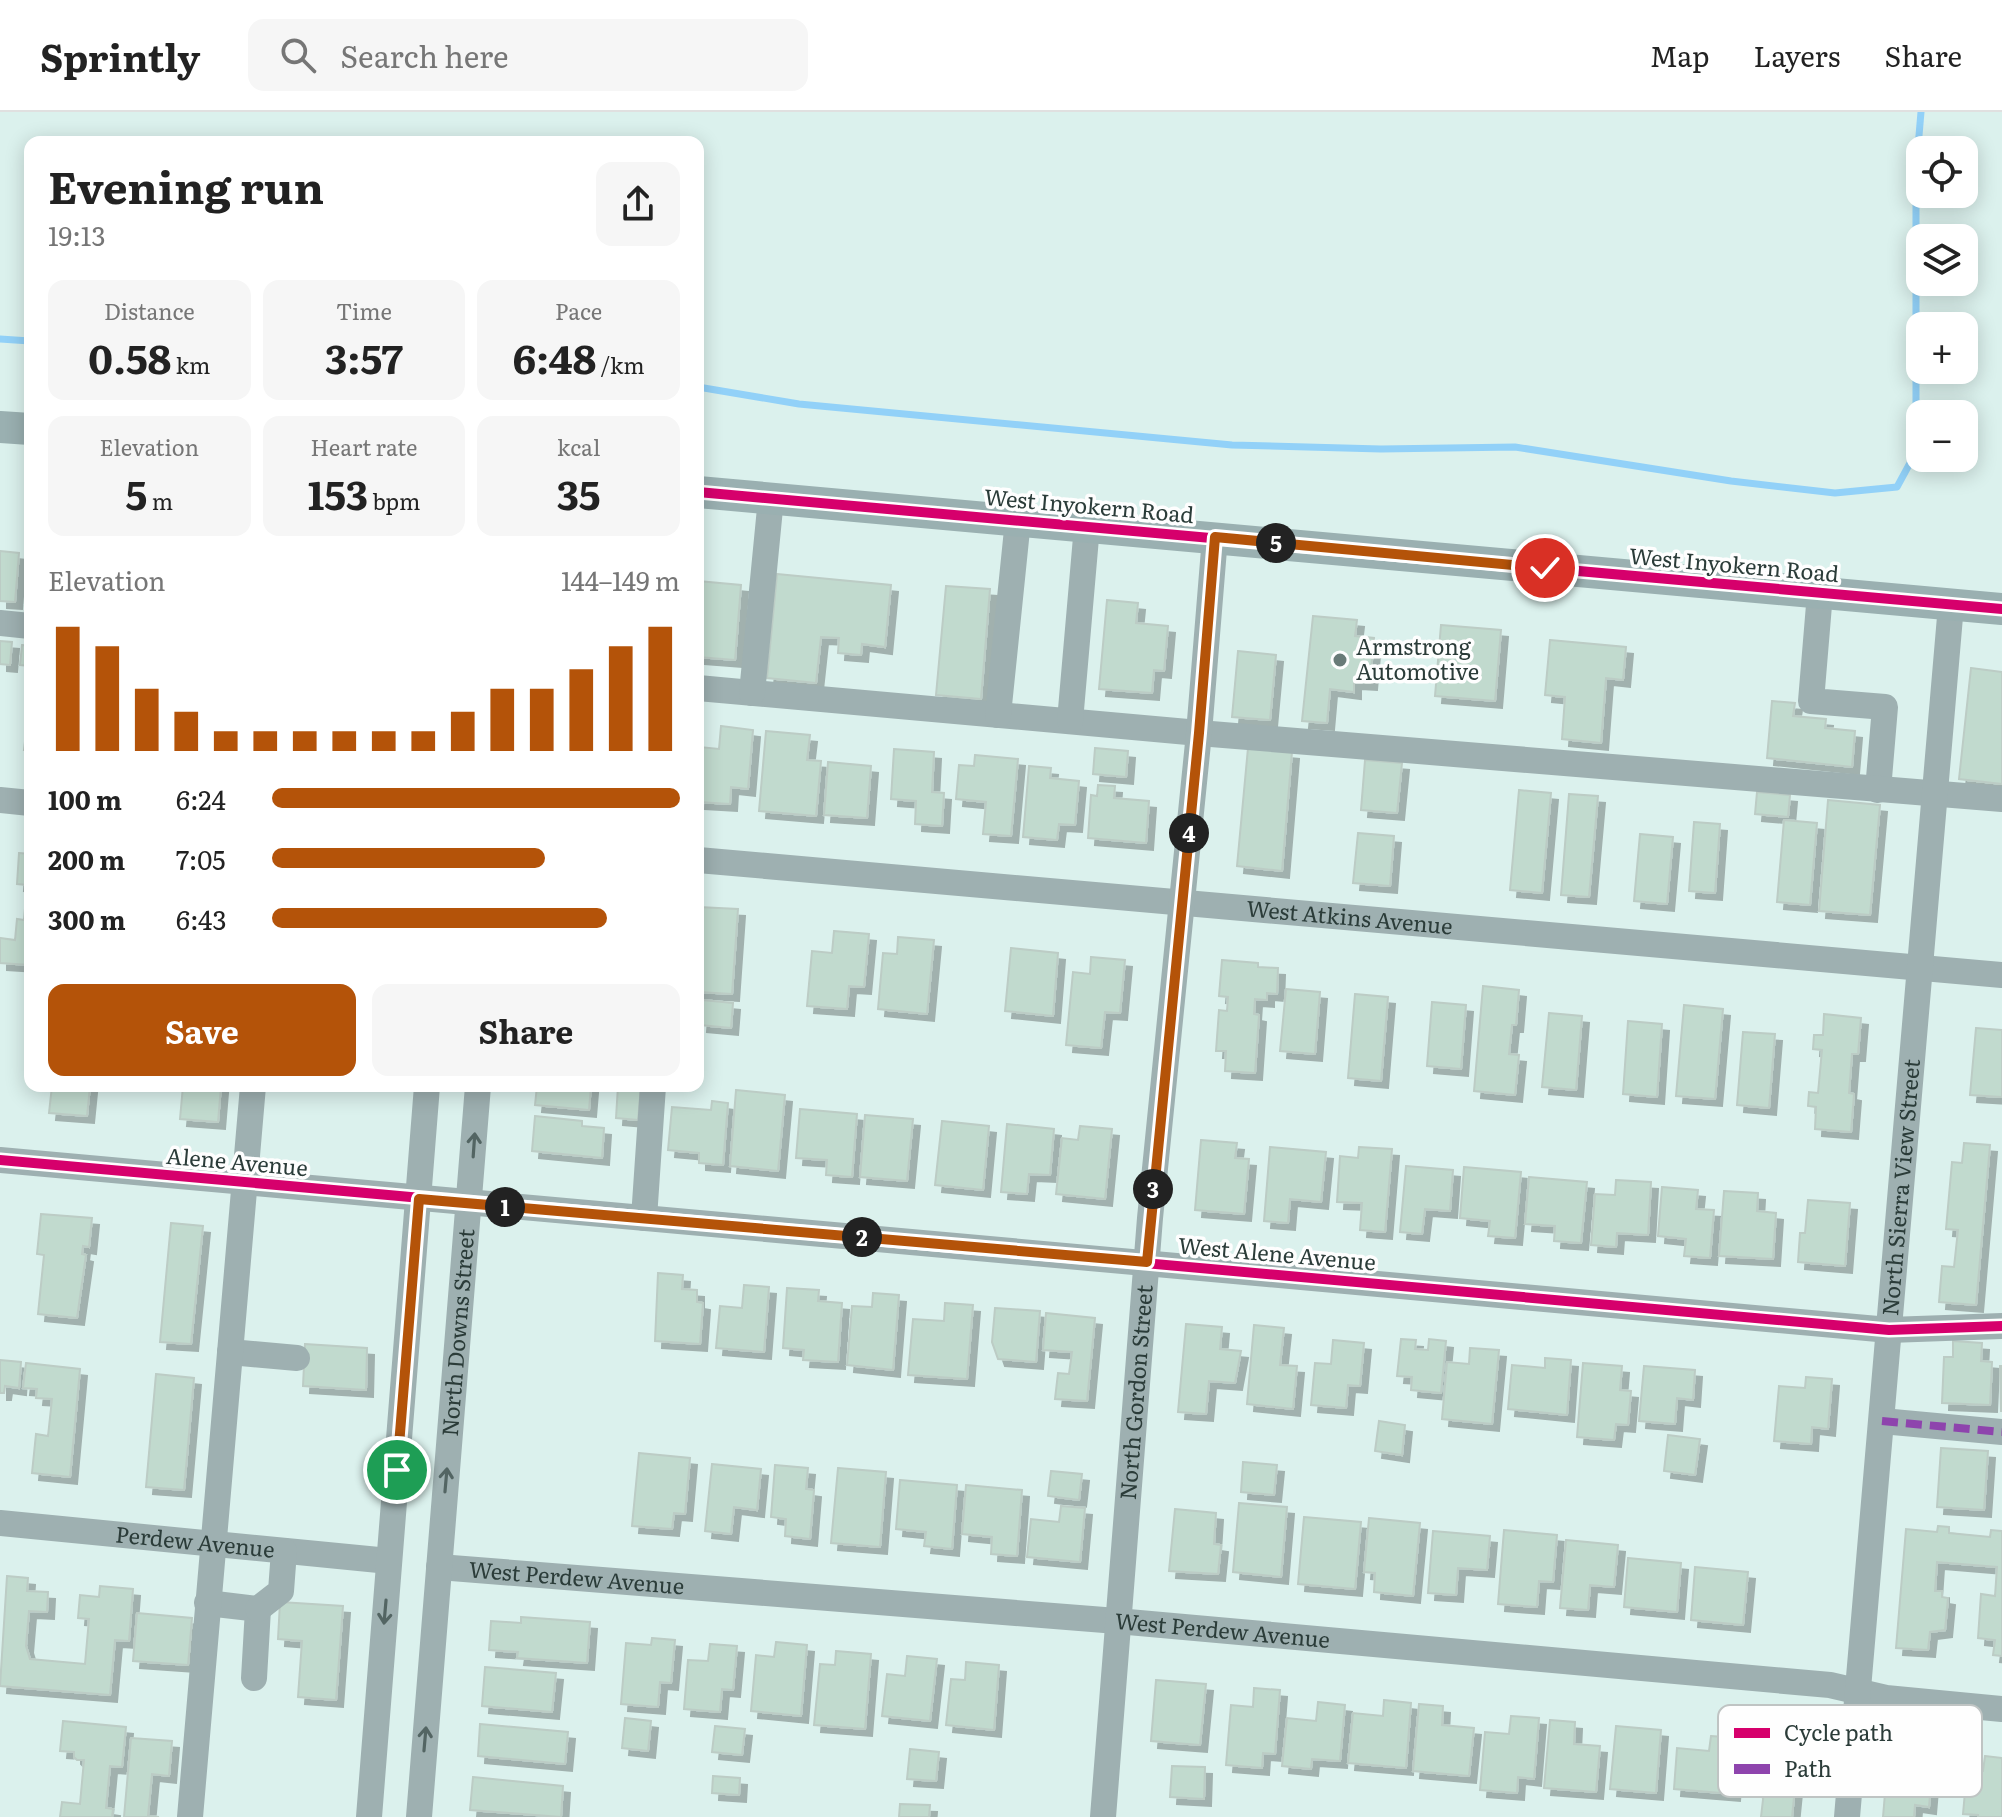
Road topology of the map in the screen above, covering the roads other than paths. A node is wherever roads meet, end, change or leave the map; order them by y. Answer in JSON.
{"nodes":[{"id":1,"x":0,"y":427,"type":"edge"},
{"id":2,"x":24,"y":429,"type":"edge"},
{"id":3,"x":704,"y":492,"type":"edge"},
{"id":4,"x":771,"y":498,"type":"junction"},
{"id":5,"x":1018,"y":520,"type":"junction"},
{"id":6,"x":1087,"y":526,"type":"junction"},
{"id":7,"x":1215,"y":537,"type":"junction"},
{"id":8,"x":1820,"y":593,"type":"junction"},
{"id":9,"x":1951,"y":605,"type":"junction"},
{"id":10,"x":2002,"y":609,"type":"edge"},
{"id":11,"x":0,"y":623,"type":"edge"},
{"id":12,"x":24,"y":625,"type":"edge"},
{"id":13,"x":704,"y":689,"type":"edge"},
{"id":14,"x":752,"y":693,"type":"junction"},
{"id":15,"x":998,"y":715,"type":"junction"},
{"id":16,"x":1070,"y":721,"type":"junction"},
{"id":17,"x":1199,"y":733,"type":"junction"},
{"id":18,"x":1878,"y":790,"type":"junction"},
{"id":19,"x":1934,"y":795,"type":"junction"},
{"id":20,"x":2002,"y":799,"type":"edge"},
{"id":21,"x":0,"y":800,"type":"edge"},
{"id":22,"x":24,"y":802,"type":"edge"},
{"id":23,"x":704,"y":861,"type":"edge"},
{"id":24,"x":1181,"y":902,"type":"junction"},
{"id":25,"x":1920,"y":968,"type":"junction"},
{"id":26,"x":2002,"y":975,"type":"edge"},
{"id":27,"x":252,"y":1092,"type":"edge"},
{"id":28,"x":427,"y":1092,"type":"edge"},
{"id":29,"x":478,"y":1092,"type":"edge"},
{"id":30,"x":653,"y":1092,"type":"edge"},
{"id":31,"x":0,"y":1160,"type":"edge"},
{"id":32,"x":244,"y":1183,"type":"junction"},
{"id":33,"x":419,"y":1199,"type":"junction"},
{"id":34,"x":470,"y":1204,"type":"junction"},
{"id":35,"x":644,"y":1218,"type":"junction"},
{"id":36,"x":1147,"y":1262,"type":"junction"},
{"id":37,"x":2002,"y":1326,"type":"edge"},
{"id":38,"x":1889,"y":1330,"type":"junction"},
{"id":39,"x":230,"y":1352,"type":"junction"},
{"id":40,"x":297,"y":1358,"type":"dead end"},
{"id":41,"x":1882,"y":1421,"type":"junction"},
{"id":42,"x":2002,"y":1432,"type":"edge"},
{"id":43,"x":0,"y":1523,"type":"edge"},
{"id":44,"x":213,"y":1544,"type":"junction"},
{"id":45,"x":284,"y":1551,"type":"junction"},
{"id":46,"x":389,"y":1561,"type":"junction"},
{"id":47,"x":439,"y":1567,"type":"junction"},
{"id":48,"x":207,"y":1603,"type":"junction"},
{"id":49,"x":258,"y":1609,"type":"junction"},
{"id":50,"x":1117,"y":1621,"type":"junction"},
{"id":51,"x":254,"y":1678,"type":"dead end"},
{"id":52,"x":1858,"y":1693,"type":"junction"},
{"id":53,"x":1857,"y":1705,"type":"edge"},
{"id":54,"x":1960,"y":1705,"type":"edge"},
{"id":55,"x":1982,"y":1707,"type":"edge"},
{"id":56,"x":2002,"y":1709,"type":"edge"},
{"id":57,"x":1849,"y":1797,"type":"edge"},
{"id":58,"x":190,"y":1817,"type":"edge"},
{"id":59,"x":369,"y":1817,"type":"edge"},
{"id":60,"x":419,"y":1817,"type":"edge"},
{"id":61,"x":1103,"y":1817,"type":"edge"},
{"id":62,"x":1847,"y":1817,"type":"edge"}],
"edges":[{"from":1,"to":2,"type":"main road"},
{"from":3,"to":4,"type":"main road","name":"West Inyokern Road"},
{"from":4,"to":5,"type":"main road","name":"West Inyokern Road"},
{"from":4,"to":14,"type":"street"},
{"from":5,"to":6,"type":"main road","name":"West Inyokern Road"},
{"from":5,"to":15,"type":"street"},
{"from":6,"to":7,"type":"main road","name":"West Inyokern Road"},
{"from":6,"to":16,"type":"street"},
{"from":7,"to":8,"type":"main road","name":"West Inyokern Road"},
{"from":7,"to":17,"type":"street","name":"North Gordon Street"},
{"from":8,"to":9,"type":"main road","name":"West Inyokern Road"},
{"from":8,"to":18,"type":"street"},
{"from":9,"to":10,"type":"main road","name":"West Inyokern Road"},
{"from":9,"to":19,"type":"street","name":"North Sierra View Street"},
{"from":11,"to":12,"type":"street"},
{"from":13,"to":14,"type":"street"},
{"from":14,"to":15,"type":"street"},
{"from":15,"to":16,"type":"street"},
{"from":16,"to":17,"type":"street"},
{"from":17,"to":18,"type":"street"},
{"from":17,"to":24,"type":"street","name":"North Gordon Street"},
{"from":18,"to":19,"type":"street"},
{"from":19,"to":20,"type":"street"},
{"from":19,"to":25,"type":"street","name":"North Sierra View Street"},
{"from":21,"to":22,"type":"street"},
{"from":23,"to":24,"type":"street","name":"West Atkins Avenue"},
{"from":24,"to":25,"type":"street","name":"West Atkins Avenue"},
{"from":24,"to":36,"type":"street","name":"North Gordon Street"},
{"from":25,"to":26,"type":"street","name":"West Atkins Avenue"},
{"from":25,"to":38,"type":"street","name":"North Sierra View Street"},
{"from":27,"to":32,"type":"street"},
{"from":28,"to":33,"type":"street"},
{"from":34,"to":29,"type":"street","name":"North Downs Street","one_way":true},
{"from":30,"to":35,"type":"street"},
{"from":31,"to":32,"type":"street","name":"Alene Avenue"},
{"from":32,"to":33,"type":"street","name":"Alene Avenue"},
{"from":32,"to":39,"type":"street"},
{"from":33,"to":34,"type":"street","name":"Alene Avenue"},
{"from":33,"to":46,"type":"street"},
{"from":34,"to":35,"type":"street","name":"West Alene Avenue"},
{"from":47,"to":34,"type":"street","name":"North Downs Street","one_way":true},
{"from":35,"to":36,"type":"street","name":"West Alene Avenue"},
{"from":36,"to":38,"type":"street","name":"West Alene Avenue"},
{"from":36,"to":50,"type":"street","name":"North Gordon Street"},
{"from":37,"to":38,"type":"street","name":"West Alene Avenue"},
{"from":38,"to":41,"type":"street","name":"North Sierra View Street"},
{"from":39,"to":40,"type":"street"},
{"from":39,"to":44,"type":"street"},
{"from":41,"to":42,"type":"street"},
{"from":41,"to":52,"type":"street","name":"North Sierra View Street"},
{"from":43,"to":44,"type":"street","name":"Perdew Avenue"},
{"from":44,"to":45,"type":"street","name":"Perdew Avenue"},
{"from":44,"to":48,"type":"street"},
{"from":45,"to":46,"type":"street","name":"Perdew Avenue"},
{"from":45,"to":49,"type":"street"},
{"from":46,"to":59,"type":"street","one_way":true},
{"from":47,"to":50,"type":"street","name":"West Perdew Avenue"},
{"from":60,"to":47,"type":"street","name":"North Downs Street","one_way":true},
{"from":48,"to":49,"type":"street"},
{"from":48,"to":58,"type":"street"},
{"from":49,"to":51,"type":"street"},
{"from":50,"to":52,"type":"street","name":"West Perdew Avenue"},
{"from":50,"to":61,"type":"street","name":"North Gordon Street"},
{"from":52,"to":53,"type":"street","name":"North Sierra View Street"},
{"from":52,"to":54,"type":"street","name":"West Perdew Avenue"},
{"from":55,"to":56,"type":"street","name":"West Perdew Avenue"},
{"from":57,"to":62,"type":"street","name":"North Sierra View Street"}]}
